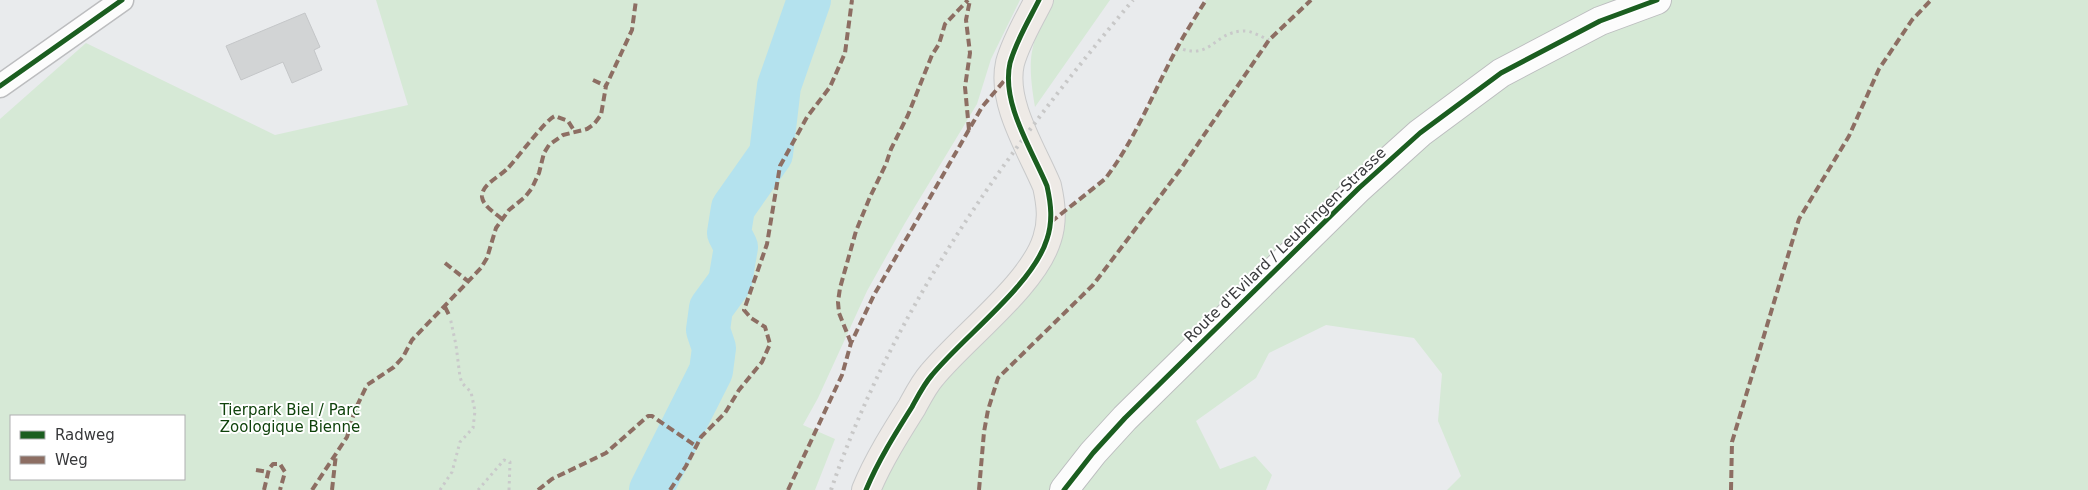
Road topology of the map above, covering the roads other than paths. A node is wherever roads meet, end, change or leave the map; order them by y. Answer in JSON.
{"nodes":[{"id":1,"x":122,"y":0,"type":"edge"},
{"id":2,"x":1039,"y":0,"type":"edge"},
{"id":3,"x":1657,"y":0,"type":"edge"},
{"id":4,"x":0,"y":86,"type":"edge"},
{"id":5,"x":866,"y":490,"type":"edge"},
{"id":6,"x":1064,"y":490,"type":"edge"}],
"edges":[{"from":1,"to":4,"type":"street"},
{"from":2,"to":5,"type":"main road"},
{"from":3,"to":6,"type":"street","name":"Route d'Evilard / Leubringen-Strasse"}]}
